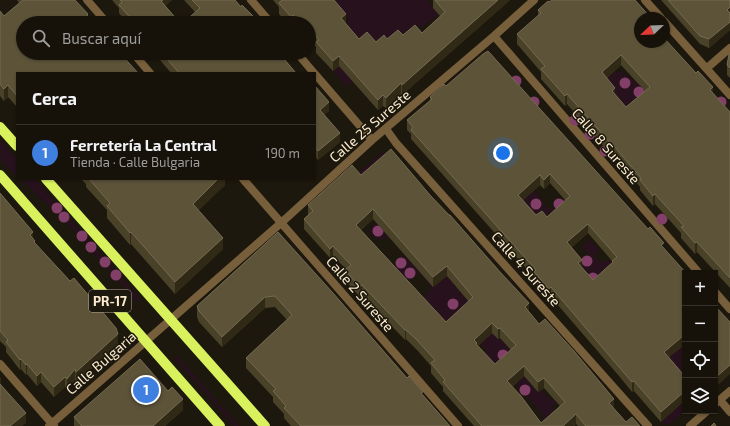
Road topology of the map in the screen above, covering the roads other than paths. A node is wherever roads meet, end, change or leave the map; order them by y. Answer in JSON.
{"nodes":[{"id":1,"x":87,"y":0,"type":"edge"},
{"id":2,"x":251,"y":0,"type":"edge"},
{"id":3,"x":534,"y":0,"type":"edge"},
{"id":4,"x":645,"y":0,"type":"edge"},
{"id":5,"x":656,"y":12,"type":"edge"},
{"id":6,"x":101,"y":16,"type":"edge"},
{"id":7,"x":265,"y":16,"type":"edge"},
{"id":8,"x":670,"y":28,"type":"edge"},
{"id":9,"x":494,"y":36,"type":"junction"},
{"id":10,"x":730,"y":48,"type":"edge"},
{"id":11,"x":139,"y":60,"type":"edge"},
{"id":12,"x":303,"y":60,"type":"edge"},
{"id":13,"x":707,"y":68,"type":"junction"},
{"id":14,"x":149,"y":72,"type":"edge"},
{"id":15,"x":314,"y":72,"type":"edge"},
{"id":16,"x":316,"y":74,"type":"edge"},
{"id":17,"x":730,"y":95,"type":"edge"},
{"id":18,"x":0,"y":127,"type":"edge"},
{"id":19,"x":386,"y":129,"type":"junction"},
{"id":20,"x":372,"y":140,"type":"junction"},
{"id":21,"x":16,"y":145,"type":"edge"},
{"id":22,"x":0,"y":175,"type":"edge"},
{"id":23,"x":47,"y":180,"type":"edge"},
{"id":24,"x":244,"y":180,"type":"edge"},
{"id":25,"x":281,"y":223,"type":"junction"},
{"id":26,"x":696,"y":270,"type":"edge"},
{"id":27,"x":718,"y":295,"type":"edge"},
{"id":28,"x":730,"y":309,"type":"edge"},
{"id":29,"x":170,"y":319,"type":"junction"},
{"id":30,"x":145,"y":341,"type":"junction"},
{"id":31,"x":0,"y":364,"type":"edge"},
{"id":32,"x":730,"y":391,"type":"edge"},
{"id":33,"x":718,"y":401,"type":"edge"},
{"id":34,"x":718,"y":403,"type":"edge"},
{"id":35,"x":730,"y":412,"type":"edge"},
{"id":36,"x":704,"y":414,"type":"edge"},
{"id":37,"x":52,"y":425,"type":"edge"},
{"id":38,"x":220,"y":426,"type":"edge"},
{"id":39,"x":265,"y":426,"type":"edge"},
{"id":40,"x":458,"y":426,"type":"edge"},
{"id":41,"x":648,"y":426,"type":"edge"},
{"id":42,"x":690,"y":426,"type":"edge"}],
"edges":[{"from":1,"to":6,"type":"street"},
{"from":2,"to":7,"type":"street"},
{"from":3,"to":9,"type":"street","name":"Calle 25 Sureste"},
{"from":4,"to":5,"type":"street"},
{"from":8,"to":13,"type":"street"},
{"from":9,"to":19,"type":"street","name":"Calle 25 Sureste"},
{"from":9,"to":26,"type":"street","name":"Calle 8 Sureste"},
{"from":10,"to":13,"type":"street"},
{"from":11,"to":14,"type":"street"},
{"from":12,"to":15,"type":"street"},
{"from":13,"to":17,"type":"street"},
{"from":16,"to":20,"type":"street"},
{"from":18,"to":21,"type":"main road"},
{"from":19,"to":20,"type":"street","name":"Calle 25 Sureste"},
{"from":19,"to":41,"type":"street","name":"Calle 4 Sureste"},
{"from":20,"to":25,"type":"street","name":"Calle 25 Sureste"},
{"from":22,"to":30,"type":"main road","number":"PR-17"},
{"from":23,"to":29,"type":"main road","number":"PR-17"},
{"from":24,"to":25,"type":"street","name":"Calle 2 Sureste"},
{"from":25,"to":29,"type":"street","name":"Calle 25 Sureste"},
{"from":25,"to":40,"type":"street","name":"Calle 2 Sureste"},
{"from":27,"to":28,"type":"street"},
{"from":29,"to":30,"type":"street","name":"Calle Bulgaria"},
{"from":29,"to":39,"type":"main road","number":"PR-17"},
{"from":30,"to":37,"type":"street","name":"Calle Bulgaria"},
{"from":30,"to":38,"type":"main road","number":"PR-17"},
{"from":31,"to":37,"type":"street"},
{"from":32,"to":33,"type":"street"},
{"from":34,"to":35,"type":"street"},
{"from":36,"to":42,"type":"street"}]}
